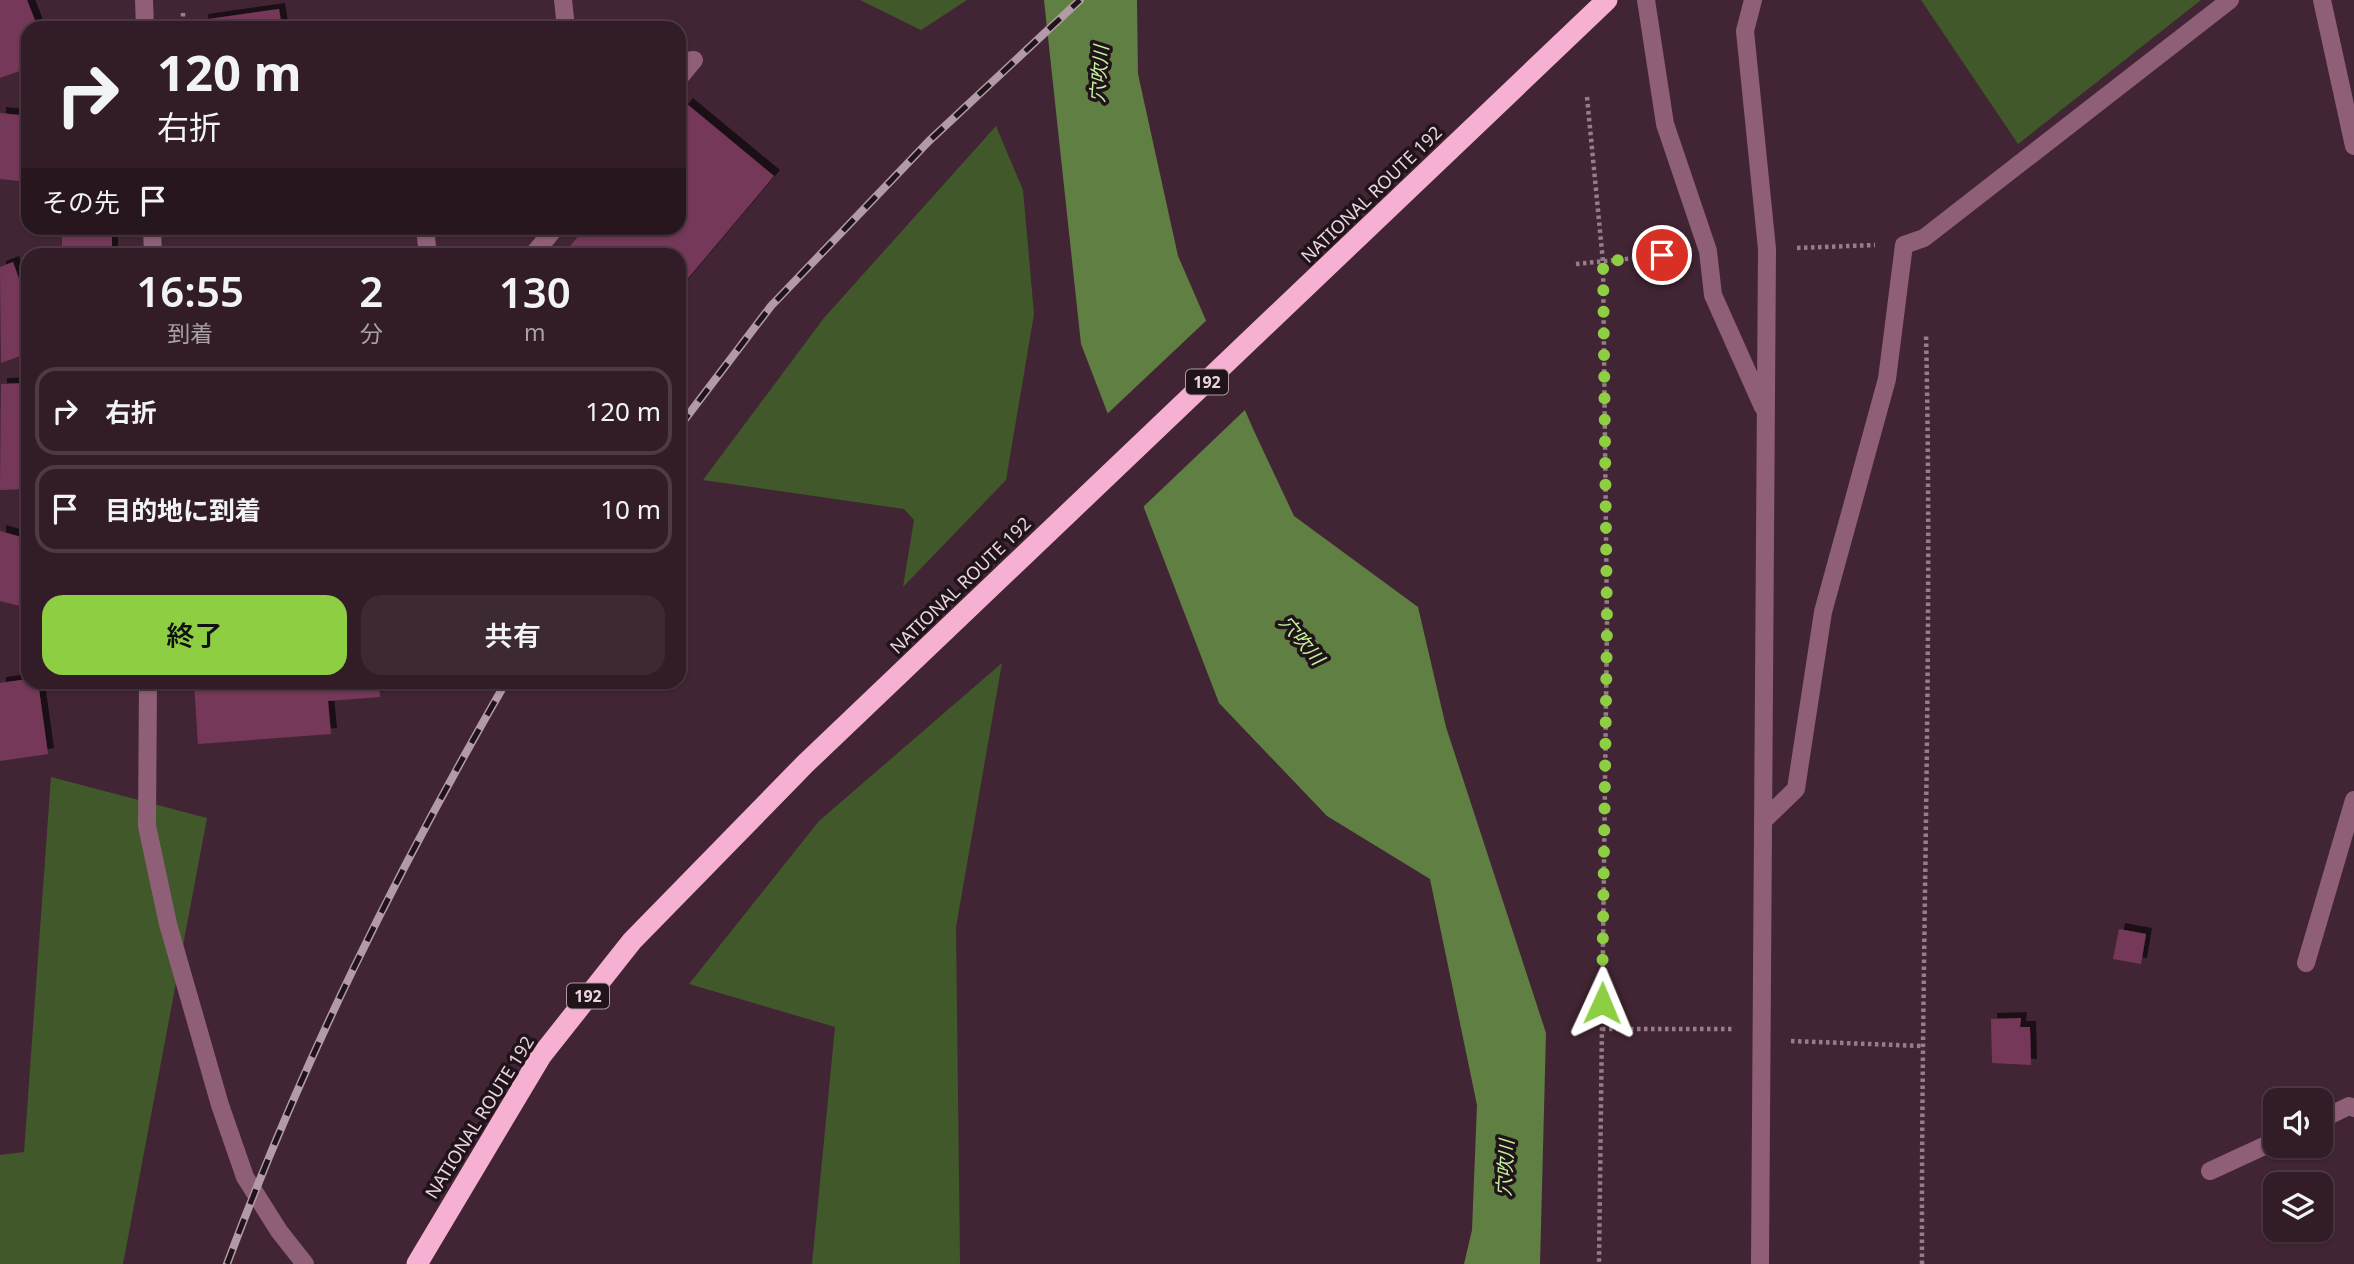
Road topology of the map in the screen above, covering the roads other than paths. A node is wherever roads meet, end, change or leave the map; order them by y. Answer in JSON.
{"nodes":[{"id":1,"x":144,"y":0,"type":"edge"},
{"id":2,"x":563,"y":0,"type":"edge"},
{"id":3,"x":1607,"y":0,"type":"edge"},
{"id":4,"x":1646,"y":0,"type":"edge"},
{"id":5,"x":1753,"y":0,"type":"edge"},
{"id":6,"x":2230,"y":0,"type":"edge"},
{"id":7,"x":2322,"y":0,"type":"edge"},
{"id":8,"x":145,"y":21,"type":"edge"},
{"id":9,"x":565,"y":21,"type":"edge"},
{"id":10,"x":686,"y":61,"type":"edge"},
{"id":11,"x":686,"y":70,"type":"edge"},
{"id":12,"x":2354,"y":146,"type":"edge"},
{"id":13,"x":1766,"y":414,"type":"junction"},
{"id":14,"x":148,"y":689,"type":"edge"},
{"id":15,"x":2354,"y":800,"type":"edge"},
{"id":16,"x":1764,"y":820,"type":"junction"},
{"id":17,"x":2306,"y":963,"type":"dead end"},
{"id":18,"x":2354,"y":1108,"type":"edge"},
{"id":19,"x":2333,"y":1114,"type":"edge"},
{"id":20,"x":2263,"y":1147,"type":"edge"},
{"id":21,"x":2210,"y":1171,"type":"dead end"},
{"id":22,"x":305,"y":1264,"type":"edge"},
{"id":23,"x":417,"y":1264,"type":"edge"},
{"id":24,"x":1760,"y":1264,"type":"edge"}],
"edges":[{"from":1,"to":8,"type":"street"},
{"from":2,"to":9,"type":"street"},
{"from":3,"to":23,"type":"highway","name":"NATIONAL ROUTE 192","number":"192"},
{"from":4,"to":13,"type":"street"},
{"from":5,"to":13,"type":"street"},
{"from":6,"to":16,"type":"street"},
{"from":7,"to":12,"type":"street"},
{"from":10,"to":11,"type":"street"},
{"from":13,"to":16,"type":"street"},
{"from":14,"to":22,"type":"street"},
{"from":15,"to":17,"type":"street"},
{"from":16,"to":24,"type":"street"},
{"from":18,"to":19,"type":"street"},
{"from":20,"to":21,"type":"street"}]}
